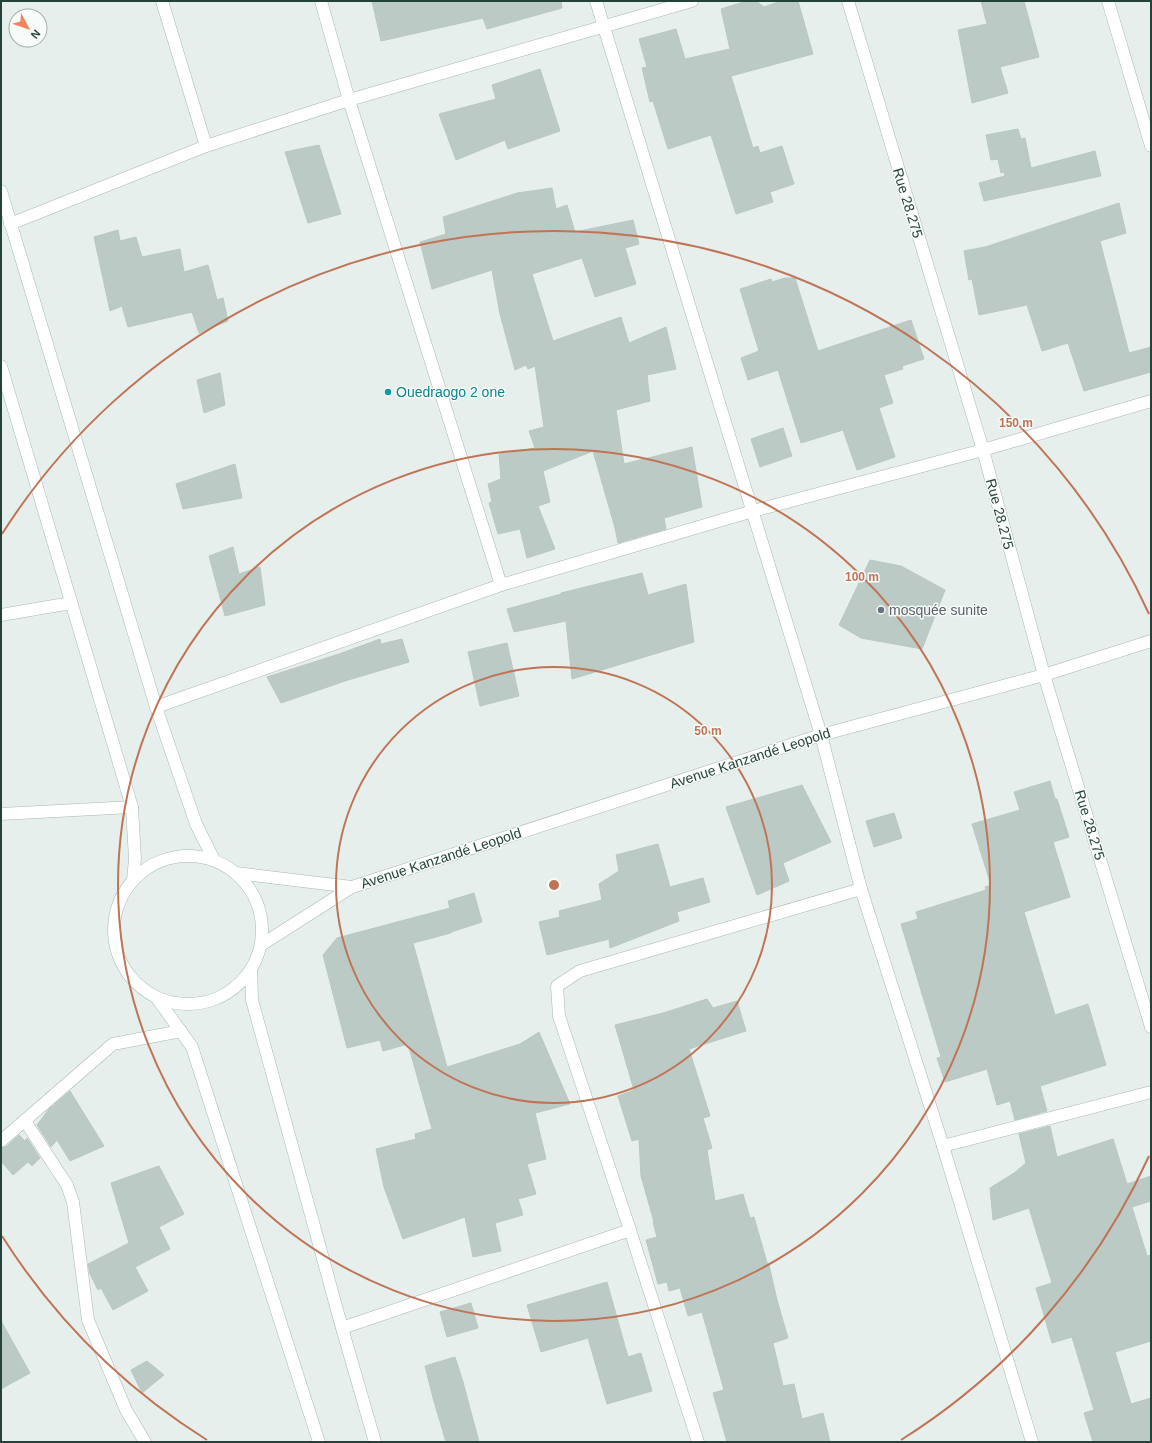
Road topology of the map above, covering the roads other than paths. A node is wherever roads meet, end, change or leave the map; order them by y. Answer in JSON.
{"nodes":[{"id":1,"x":162,"y":1,"type":"edge"},
{"id":2,"x":321,"y":1,"type":"edge"},
{"id":3,"x":596,"y":1,"type":"edge"},
{"id":4,"x":692,"y":1,"type":"edge"},
{"id":5,"x":848,"y":1,"type":"edge"},
{"id":6,"x":1108,"y":1,"type":"edge"},
{"id":7,"x":603,"y":26,"type":"junction"},
{"id":8,"x":349,"y":100,"type":"junction"},
{"id":9,"x":206,"y":146,"type":"junction"},
{"id":10,"x":1151,"y":146,"type":"edge"},
{"id":11,"x":1,"y":191,"type":"edge"},
{"id":12,"x":10,"y":224,"type":"junction"},
{"id":13,"x":1,"y":366,"type":"edge"},
{"id":14,"x":1151,"y":401,"type":"edge"},
{"id":15,"x":983,"y":450,"type":"junction"},
{"id":16,"x":753,"y":511,"type":"junction"},
{"id":17,"x":501,"y":585,"type":"junction"},
{"id":18,"x":71,"y":603,"type":"junction"},
{"id":19,"x":1,"y":615,"type":"edge"},
{"id":20,"x":1151,"y":641,"type":"edge"},
{"id":21,"x":1044,"y":674,"type":"junction"},
{"id":22,"x":156,"y":707,"type":"junction"},
{"id":23,"x":821,"y":734,"type":"junction"},
{"id":24,"x":132,"y":807,"type":"junction"},
{"id":25,"x":1,"y":814,"type":"edge"},
{"id":26,"x":214,"y":860,"type":"junction"},
{"id":27,"x":236,"y":873,"type":"junction"},
{"id":28,"x":133,"y":880,"type":"junction"},
{"id":29,"x":352,"y":886,"type":"junction"},
{"id":30,"x":861,"y":889,"type":"junction"},
{"id":31,"x":261,"y":945,"type":"junction"},
{"id":32,"x":251,"y":969,"type":"junction"},
{"id":33,"x":156,"y":997,"type":"junction"},
{"id":34,"x":1151,"y":1027,"type":"edge"},
{"id":35,"x":181,"y":1031,"type":"junction"},
{"id":36,"x":1151,"y":1092,"type":"edge"},
{"id":37,"x":24,"y":1121,"type":"junction"},
{"id":38,"x":1,"y":1140,"type":"edge"},
{"id":39,"x":943,"y":1146,"type":"junction"},
{"id":40,"x":630,"y":1230,"type":"junction"},
{"id":41,"x":342,"y":1328,"type":"junction"},
{"id":42,"x":145,"y":1442,"type":"edge"},
{"id":43,"x":319,"y":1442,"type":"edge"},
{"id":44,"x":375,"y":1442,"type":"edge"},
{"id":45,"x":698,"y":1442,"type":"edge"},
{"id":46,"x":1032,"y":1442,"type":"edge"}],
"edges":[{"from":1,"to":9,"type":"street"},
{"from":2,"to":8,"type":"street"},
{"from":3,"to":7,"type":"street"},
{"from":4,"to":7,"type":"street"},
{"from":5,"to":15,"type":"street","name":"Rue 28.275"},
{"from":6,"to":10,"type":"street"},
{"from":7,"to":8,"type":"street"},
{"from":7,"to":16,"type":"street"},
{"from":8,"to":9,"type":"street"},
{"from":8,"to":17,"type":"street"},
{"from":9,"to":12,"type":"street"},
{"from":11,"to":12,"type":"street"},
{"from":12,"to":22,"type":"street"},
{"from":13,"to":18,"type":"street"},
{"from":14,"to":15,"type":"street"},
{"from":15,"to":16,"type":"street"},
{"from":15,"to":21,"type":"street","name":"Rue 28.275"},
{"from":16,"to":17,"type":"street"},
{"from":16,"to":23,"type":"street"},
{"from":17,"to":22,"type":"street"},
{"from":18,"to":19,"type":"street"},
{"from":18,"to":24,"type":"street"},
{"from":20,"to":21,"type":"street","name":"Avenue Kanzandé Leopold"},
{"from":21,"to":23,"type":"street","name":"Avenue Kanzandé Leopold"},
{"from":21,"to":34,"type":"street","name":"Rue 28.275"},
{"from":22,"to":26,"type":"street"},
{"from":23,"to":29,"type":"street","name":"Avenue Kanzandé Leopold"},
{"from":23,"to":30,"type":"street"},
{"from":24,"to":25,"type":"street"},
{"from":24,"to":28,"type":"street"},
{"from":26,"to":27,"type":"street"},
{"from":26,"to":28,"type":"street"},
{"from":27,"to":29,"type":"street"},
{"from":27,"to":31,"type":"street"},
{"from":28,"to":33,"type":"street"},
{"from":29,"to":31,"type":"street"},
{"from":30,"to":39,"type":"street"},
{"from":30,"to":40,"type":"street"},
{"from":31,"to":32,"type":"street"},
{"from":32,"to":33,"type":"street"},
{"from":32,"to":41,"type":"street"},
{"from":33,"to":35,"type":"street"},
{"from":35,"to":37,"type":"street"},
{"from":35,"to":43,"type":"street"},
{"from":36,"to":39,"type":"street"},
{"from":37,"to":38,"type":"street"},
{"from":37,"to":42,"type":"street"},
{"from":39,"to":46,"type":"street"},
{"from":40,"to":41,"type":"street"},
{"from":40,"to":45,"type":"street"},
{"from":41,"to":44,"type":"street"}]}
